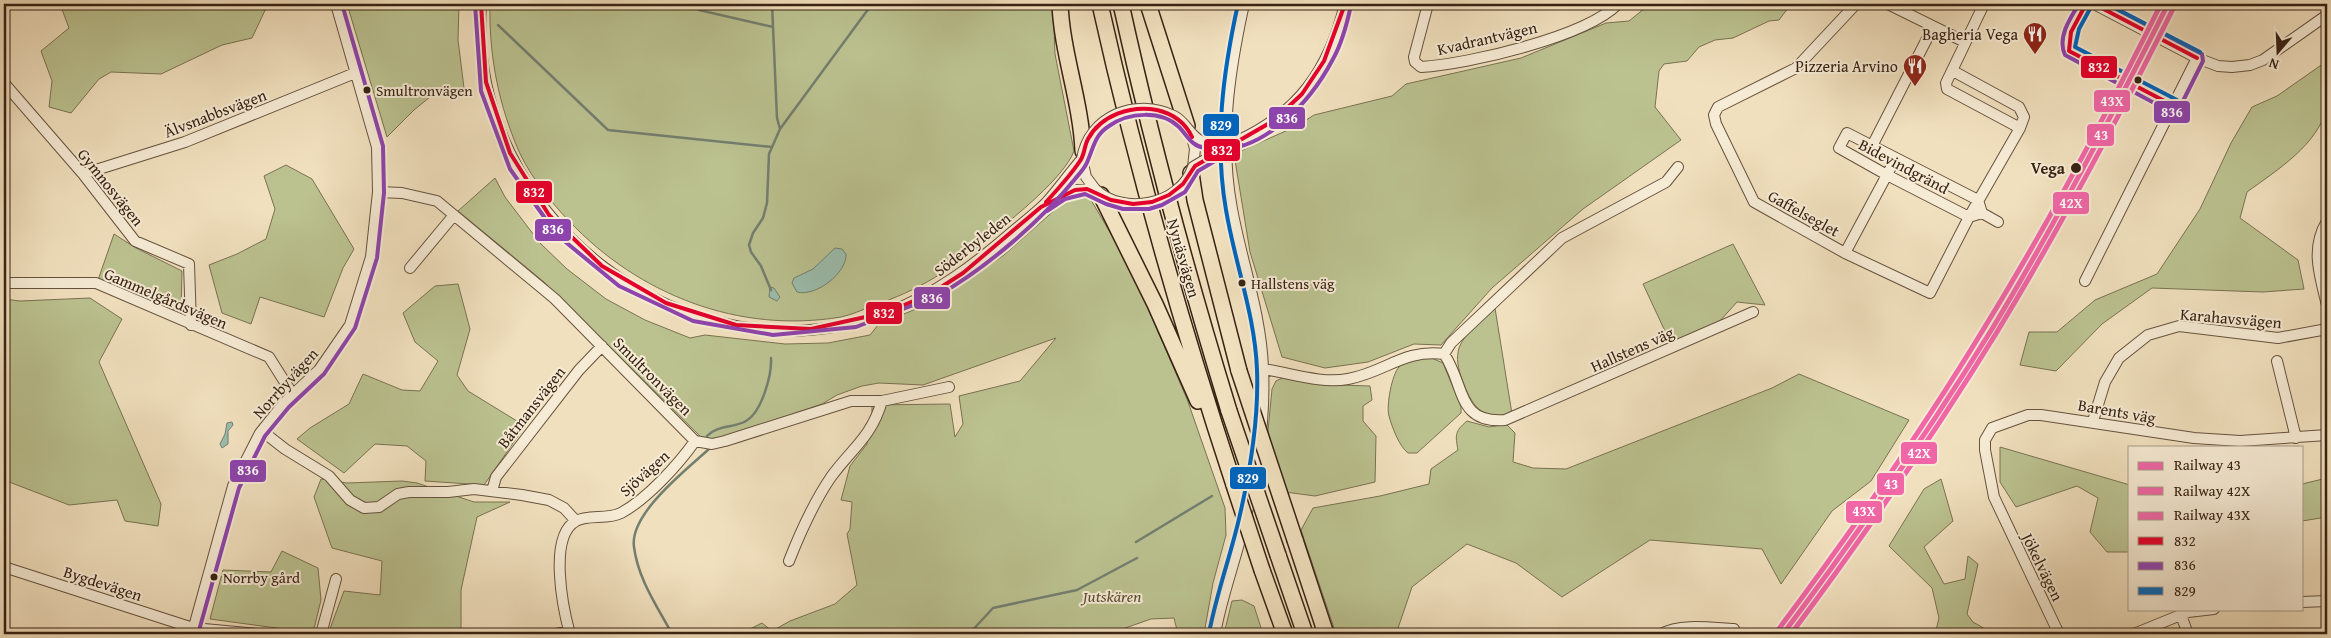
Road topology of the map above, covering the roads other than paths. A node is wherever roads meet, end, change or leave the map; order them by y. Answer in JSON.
{"nodes":[{"id":1,"x":336,"y":4,"type":"edge"},
{"id":2,"x":482,"y":4,"type":"edge"},
{"id":3,"x":1060,"y":4,"type":"edge"},
{"id":4,"x":1100,"y":4,"type":"edge"},
{"id":5,"x":1121,"y":4,"type":"edge"},
{"id":6,"x":1148,"y":4,"type":"edge"},
{"id":7,"x":1244,"y":4,"type":"edge"},
{"id":8,"x":1345,"y":4,"type":"edge"},
{"id":9,"x":1428,"y":4,"type":"edge"},
{"id":10,"x":1618,"y":4,"type":"edge"},
{"id":11,"x":1856,"y":4,"type":"edge"},
{"id":12,"x":1888,"y":4,"type":"edge"},
{"id":13,"x":1984,"y":4,"type":"edge"},
{"id":14,"x":2094,"y":4,"type":"edge"},
{"id":15,"x":2327,"y":15,"type":"edge"},
{"id":16,"x":1933,"y":28,"type":"junction"},
{"id":17,"x":1965,"y":42,"type":"junction"},
{"id":18,"x":2197,"y":58,"type":"junction"},
{"id":19,"x":1952,"y":71,"type":"junction"},
{"id":20,"x":356,"y":72,"type":"junction"},
{"id":21,"x":4,"y":84,"type":"edge"},
{"id":22,"x":2020,"y":128,"type":"junction"},
{"id":23,"x":1190,"y":132,"type":"junction"},
{"id":24,"x":1234,"y":142,"type":"junction"},
{"id":25,"x":1872,"y":146,"type":"junction"},
{"id":26,"x":1083,"y":155,"type":"junction"},
{"id":27,"x":1896,"y":158,"type":"junction"},
{"id":28,"x":1678,"y":167,"type":"dead end"},
{"id":29,"x":1192,"y":170,"type":"junction"},
{"id":30,"x":83,"y":174,"type":"junction"},
{"id":31,"x":1887,"y":175,"type":"junction"},
{"id":32,"x":378,"y":192,"type":"junction"},
{"id":33,"x":1098,"y":192,"type":"junction"},
{"id":34,"x":1978,"y":200,"type":"junction"},
{"id":35,"x":1045,"y":203,"type":"junction"},
{"id":36,"x":1982,"y":213,"type":"junction"},
{"id":37,"x":454,"y":215,"type":"junction"},
{"id":38,"x":1969,"y":217,"type":"junction"},
{"id":39,"x":2327,"y":221,"type":"edge"},
{"id":40,"x":1998,"y":222,"type":"dead end"},
{"id":41,"x":1845,"y":253,"type":"junction"},
{"id":42,"x":410,"y":268,"type":"dead end"},
{"id":43,"x":2085,"y":281,"type":"dead end"},
{"id":44,"x":4,"y":283,"type":"edge"},
{"id":45,"x":2327,"y":306,"type":"edge"},
{"id":46,"x":1753,"y":312,"type":"dead end"},
{"id":47,"x":192,"y":325,"type":"junction"},
{"id":48,"x":2327,"y":329,"type":"edge"},
{"id":49,"x":602,"y":346,"type":"junction"},
{"id":50,"x":1444,"y":354,"type":"junction"},
{"id":51,"x":2276,"y":361,"type":"dead end"},
{"id":52,"x":1264,"y":369,"type":"junction"},
{"id":53,"x":948,"y":387,"type":"dead end"},
{"id":54,"x":293,"y":395,"type":"junction"},
{"id":55,"x":882,"y":400,"type":"junction"},
{"id":56,"x":2093,"y":421,"type":"junction"},
{"id":57,"x":262,"y":431,"type":"junction"},
{"id":58,"x":1215,"y":434,"type":"junction"},
{"id":59,"x":2327,"y":435,"type":"edge"},
{"id":60,"x":2296,"y":438,"type":"junction"},
{"id":61,"x":695,"y":441,"type":"junction"},
{"id":62,"x":492,"y":491,"type":"junction"},
{"id":63,"x":2001,"y":512,"type":"joint"},
{"id":64,"x":576,"y":521,"type":"junction"},
{"id":65,"x":789,"y":561,"type":"dead end"},
{"id":66,"x":4,"y":567,"type":"edge"},
{"id":67,"x":336,"y":578,"type":"dead end"},
{"id":68,"x":2327,"y":601,"type":"edge"},
{"id":69,"x":2304,"y":602,"type":"edge"},
{"id":70,"x":2205,"y":610,"type":"edge"},
{"id":71,"x":2181,"y":615,"type":"junction"},
{"id":72,"x":1734,"y":628,"type":"dead end"},
{"id":73,"x":192,"y":631,"type":"edge"},
{"id":74,"x":570,"y":632,"type":"edge"},
{"id":75,"x":258,"y":634,"type":"edge"},
{"id":76,"x":321,"y":634,"type":"edge"},
{"id":77,"x":555,"y":634,"type":"edge"},
{"id":78,"x":1215,"y":634,"type":"edge"},
{"id":79,"x":1285,"y":634,"type":"edge"},
{"id":80,"x":1306,"y":634,"type":"edge"},
{"id":81,"x":1326,"y":634,"type":"edge"},
{"id":82,"x":1661,"y":634,"type":"edge"},
{"id":83,"x":2059,"y":634,"type":"edge"},
{"id":84,"x":2134,"y":634,"type":"edge"},
{"id":85,"x":2188,"y":634,"type":"edge"}],
"edges":[{"from":1,"to":20,"type":"street","name":"Norrbyvägen"},
{"from":2,"to":35,"type":"street","name":"Söderbyleden"},
{"from":3,"to":26,"type":"highway"},
{"from":4,"to":58,"type":"highway","name":"Nynäsvägen"},
{"from":5,"to":80,"type":"highway","name":"Nynäsvägen","bridge":true},
{"from":6,"to":23,"type":"highway"},
{"from":7,"to":52,"type":"street"},
{"from":8,"to":24,"type":"street"},
{"from":9,"to":10,"type":"street","name":"Kvadrantvägen"},
{"from":11,"to":41,"type":"street","name":"Gaffelseglet"},
{"from":12,"to":16,"type":"street"},
{"from":13,"to":17,"type":"street"},
{"from":14,"to":18,"type":"street"},
{"from":15,"to":18,"type":"street"},
{"from":16,"to":17,"type":"street"},
{"from":16,"to":25,"type":"street"},
{"from":17,"to":19,"type":"street"},
{"from":18,"to":43,"type":"street"},
{"from":19,"to":22,"type":"street"},
{"from":19,"to":22,"type":"street"},
{"from":20,"to":30,"type":"street","name":"Älvsnabbsvägen"},
{"from":20,"to":32,"type":"street","name":"Norrbyvägen"},
{"from":21,"to":30,"type":"street","name":"Gymnosvägen"},
{"from":22,"to":34,"type":"street"},
{"from":23,"to":24,"type":"street","bridge":true},
{"from":23,"to":26,"type":"street","bridge":true},
{"from":23,"to":29,"type":"street"},
{"from":24,"to":29,"type":"street","bridge":true},
{"from":25,"to":27,"type":"street","name":"Bidevindgränd"},
{"from":25,"to":31,"type":"street","name":"Bidevindgränd"},
{"from":26,"to":33,"type":"street"},
{"from":26,"to":35,"type":"street","name":"Söderbyleden"},
{"from":27,"to":31,"type":"street"},
{"from":27,"to":34,"type":"street","name":"Bidevindgränd"},
{"from":28,"to":50,"type":"street"},
{"from":29,"to":33,"type":"street","bridge":true},
{"from":29,"to":81,"type":"highway","bridge":true},
{"from":30,"to":47,"type":"street","name":"Gymnosvägen"},
{"from":31,"to":38,"type":"street","name":"Bidevindgränd"},
{"from":31,"to":41,"type":"street"},
{"from":32,"to":37,"type":"street","name":"Smultronvägen"},
{"from":32,"to":54,"type":"street","name":"Norrbyvägen"},
{"from":33,"to":35,"type":"street","name":"Söderbyleden"},
{"from":33,"to":58,"type":"highway"},
{"from":34,"to":36,"type":"street"},
{"from":34,"to":38,"type":"street"},
{"from":36,"to":38,"type":"street"},
{"from":36,"to":40,"type":"street"},
{"from":37,"to":42,"type":"street"},
{"from":37,"to":49,"type":"street","name":"Smultronvägen"},
{"from":38,"to":41,"type":"street","name":"Gaffelseglet"},
{"from":39,"to":45,"type":"street"},
{"from":44,"to":47,"type":"street","name":"Gammelgårdsvägen"},
{"from":46,"to":50,"type":"street","name":"Hallstens väg"},
{"from":47,"to":54,"type":"street","name":"Gammelgårdsvägen"},
{"from":48,"to":56,"type":"street","name":"Karahavsvägen"},
{"from":49,"to":61,"type":"street","name":"Smultronvägen"},
{"from":49,"to":62,"type":"street","name":"Båtmansvägen"},
{"from":50,"to":52,"type":"street"},
{"from":51,"to":60,"type":"street"},
{"from":52,"to":78,"type":"street"},
{"from":53,"to":55,"type":"street"},
{"from":54,"to":57,"type":"street","name":"Norrbyvägen"},
{"from":55,"to":61,"type":"street"},
{"from":55,"to":65,"type":"street"},
{"from":56,"to":60,"type":"street","name":"Barents väg"},
{"from":56,"to":63,"type":"street","name":"Barents väg"},
{"from":57,"to":62,"type":"street"},
{"from":57,"to":73,"type":"street","name":"Norrbyvägen"},
{"from":58,"to":79,"type":"highway","name":"Nynäsvägen","bridge":true},
{"from":59,"to":60,"type":"street","name":"Barents väg"},
{"from":61,"to":64,"type":"street","name":"Sjövägen"},
{"from":62,"to":64,"type":"street"},
{"from":63,"to":83,"type":"street","name":"Jökelvägen"},
{"from":64,"to":74,"type":"street"},
{"from":66,"to":73,"type":"street","name":"Bygdevägen"},
{"from":67,"to":76,"type":"street"},
{"from":68,"to":69,"type":"street"},
{"from":70,"to":71,"type":"street"},
{"from":71,"to":84,"type":"street"},
{"from":71,"to":85,"type":"street"},
{"from":72,"to":82,"type":"street"},
{"from":73,"to":75,"type":"street","name":"Bygdevägen"},
{"from":74,"to":77,"type":"street"}]}
